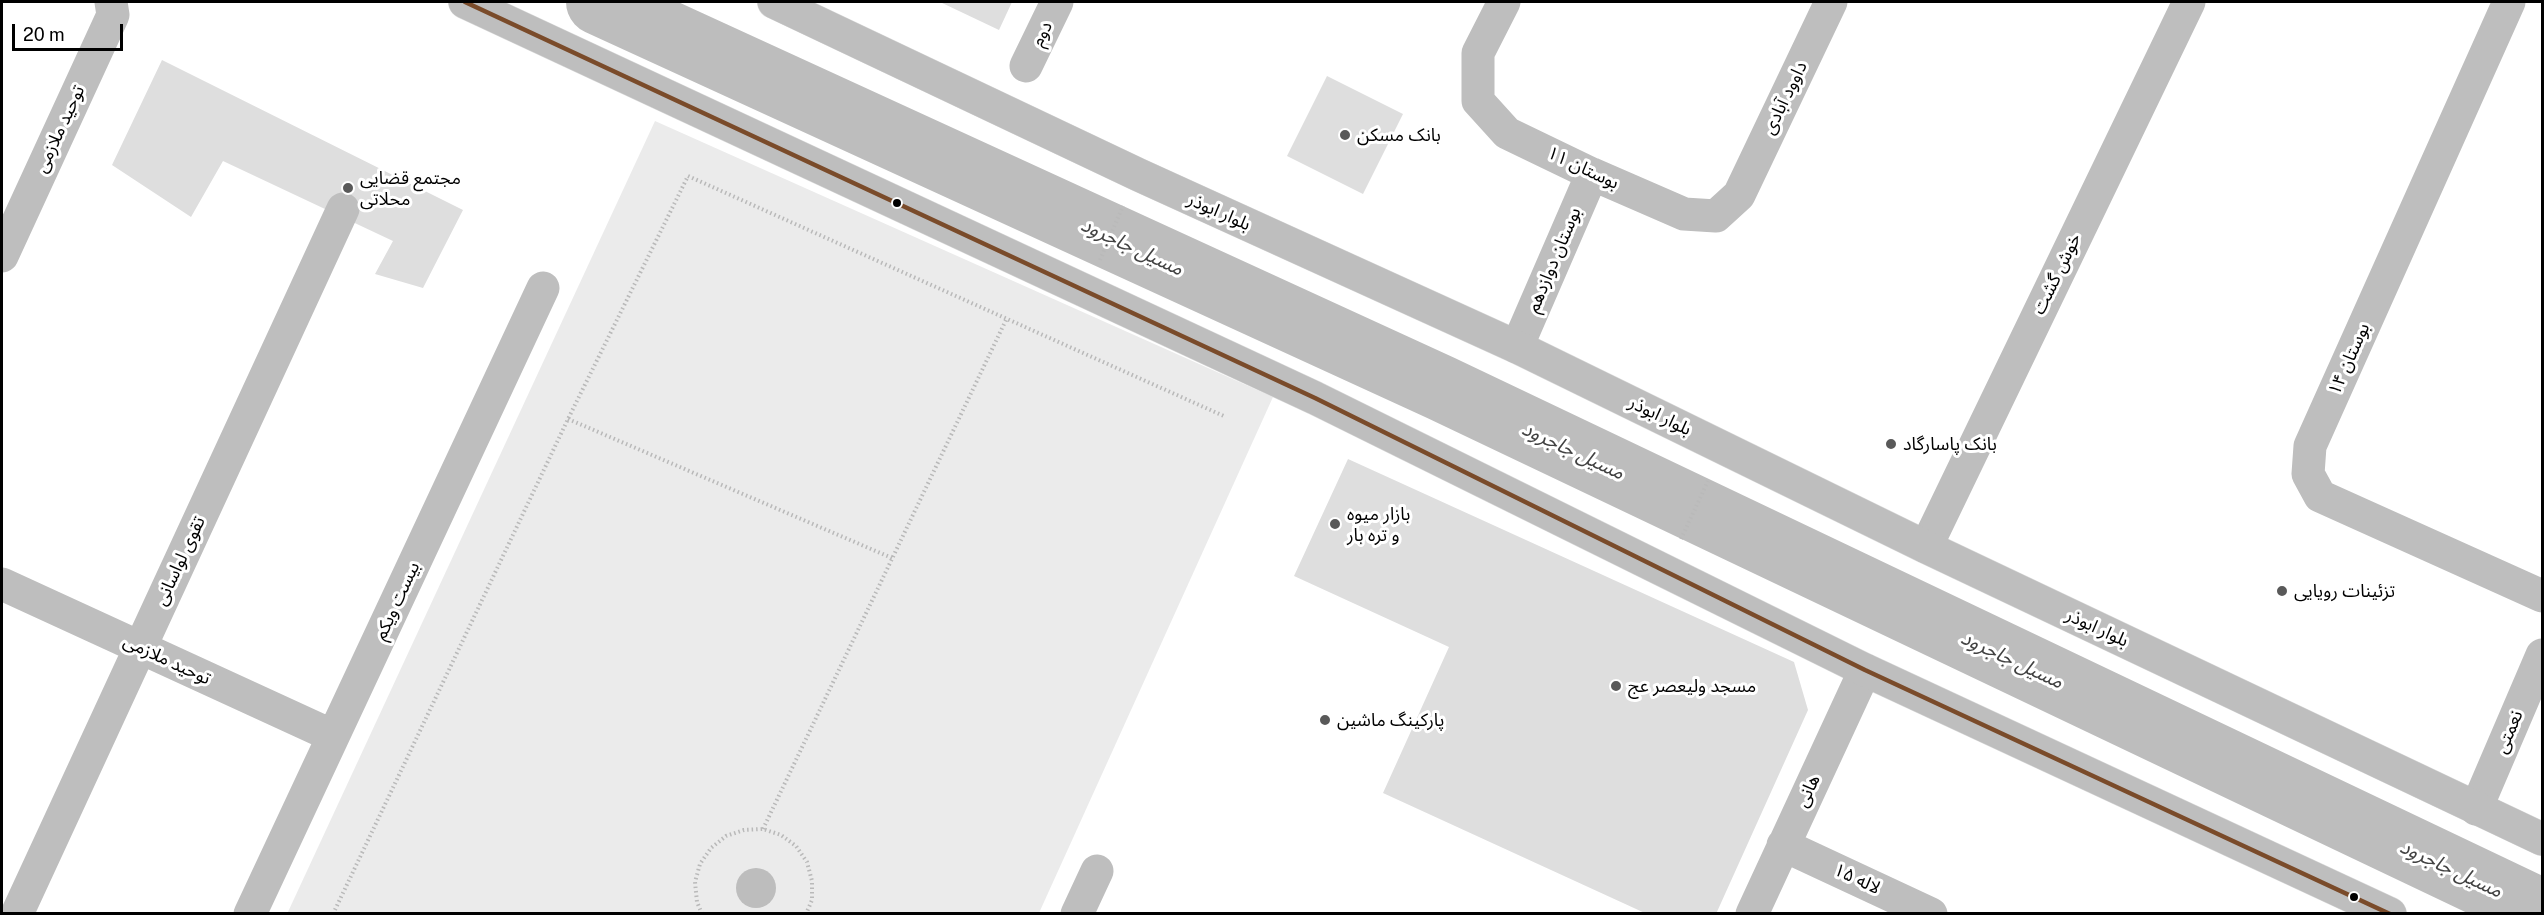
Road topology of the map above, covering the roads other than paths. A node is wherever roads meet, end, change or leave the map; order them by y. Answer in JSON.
{"nodes":[{"id":1,"x":111,"y":2,"type":"edge"},
{"id":2,"x":465,"y":2,"type":"edge"},
{"id":3,"x":774,"y":2,"type":"edge"},
{"id":4,"x":1057,"y":2,"type":"edge"},
{"id":5,"x":1504,"y":2,"type":"edge"},
{"id":6,"x":1831,"y":2,"type":"edge"},
{"id":7,"x":2189,"y":2,"type":"edge"},
{"id":8,"x":2509,"y":2,"type":"edge"},
{"id":9,"x":1026,"y":66,"type":"dead end"},
{"id":10,"x":1592,"y":174,"type":"junction"},
{"id":11,"x":1739,"y":195,"type":"joint"},
{"id":12,"x":343,"y":209,"type":"dead end"},
{"id":13,"x":2,"y":256,"type":"edge"},
{"id":14,"x":543,"y":288,"type":"dead end"},
{"id":15,"x":1517,"y":347,"type":"junction"},
{"id":16,"x":1926,"y":546,"type":"junction"},
{"id":17,"x":2,"y":584,"type":"edge"},
{"id":18,"x":2542,"y":596,"type":"edge"},
{"id":19,"x":140,"y":648,"type":"junction"},
{"id":20,"x":2542,"y":655,"type":"edge"},
{"id":21,"x":1865,"y":670,"type":"junction"},
{"id":22,"x":333,"y":736,"type":"junction"},
{"id":23,"x":2476,"y":809,"type":"junction"},
{"id":24,"x":2542,"y":839,"type":"edge"},
{"id":25,"x":1783,"y":845,"type":"junction"},
{"id":26,"x":1097,"y":871,"type":"dead end"},
{"id":27,"x":17,"y":914,"type":"edge"},
{"id":28,"x":250,"y":914,"type":"edge"},
{"id":29,"x":1077,"y":914,"type":"edge"},
{"id":30,"x":1752,"y":914,"type":"edge"},
{"id":31,"x":1931,"y":914,"type":"edge"},
{"id":32,"x":2390,"y":914,"type":"edge"}],
"edges":[{"from":1,"to":13,"type":"street","name":"توحید ملازمی"},
{"from":2,"to":21,"type":"street"},
{"from":3,"to":15,"type":"street","name":"بلوار ابوذر"},
{"from":4,"to":9,"type":"street","name":"دوم"},
{"from":5,"to":10,"type":"street","name":"بوستان ۱۱"},
{"from":6,"to":11,"type":"street","name":"داوود آبادی"},
{"from":7,"to":16,"type":"street","name":"خوش گشت"},
{"from":8,"to":18,"type":"street","name":"بوستان ۱۴"},
{"from":10,"to":11,"type":"street","name":"بوستان ۱۱"},
{"from":10,"to":15,"type":"street","name":"بوستان دوازدهم"},
{"from":12,"to":19,"type":"street","name":"تقوی لواسانی"},
{"from":14,"to":22,"type":"street","name":"بیست ویکم"},
{"from":15,"to":16,"type":"street","name":"بلوار ابوذر"},
{"from":16,"to":23,"type":"street","name":"بلوار ابوذر"},
{"from":17,"to":19,"type":"street","name":"توحید ملازمی"},
{"from":19,"to":22,"type":"street","name":"توحید ملازمی"},
{"from":19,"to":27,"type":"street","name":"تقوی لواسانی"},
{"from":20,"to":23,"type":"street","name":"نعمتی"},
{"from":21,"to":25,"type":"street","name":"هانی"},
{"from":21,"to":32,"type":"street"},
{"from":22,"to":28,"type":"street","name":"بیست ویکم"},
{"from":23,"to":24,"type":"street","name":"بلوار ابوذر"},
{"from":25,"to":30,"type":"street","name":"هانی"},
{"from":25,"to":31,"type":"street","name":"لاله ۱۵"},
{"from":26,"to":29,"type":"street"}]}
